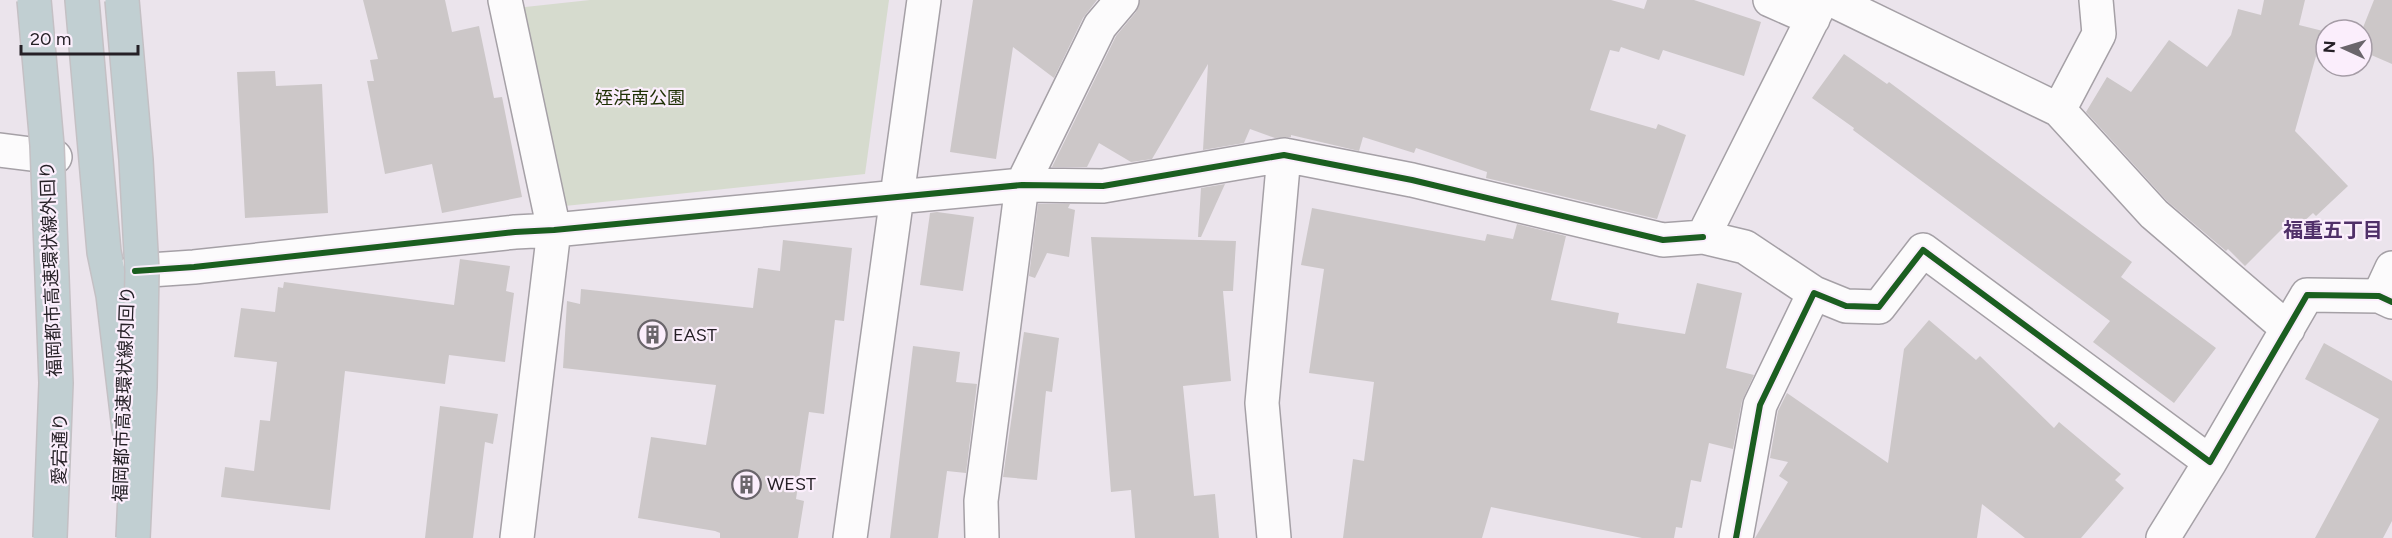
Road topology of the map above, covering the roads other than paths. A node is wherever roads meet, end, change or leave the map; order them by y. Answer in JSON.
{"nodes":[{"id":1,"x":34,"y":0,"type":"edge"},
{"id":2,"x":39,"y":0,"type":"edge"},
{"id":3,"x":82,"y":0,"type":"edge"},
{"id":4,"x":117,"y":0,"type":"edge"},
{"id":5,"x":122,"y":0,"type":"edge"},
{"id":6,"x":505,"y":0,"type":"edge"},
{"id":7,"x":924,"y":0,"type":"edge"},
{"id":8,"x":1122,"y":0,"type":"edge"},
{"id":9,"x":1770,"y":0,"type":"edge"},
{"id":10,"x":2096,"y":0,"type":"edge"},
{"id":11,"x":1822,"y":6,"type":"edge"},
{"id":12,"x":2059,"y":110,"type":"junction"},
{"id":13,"x":0,"y":150,"type":"edge"},
{"id":14,"x":1284,"y":155,"type":"junction"},
{"id":15,"x":55,"y":158,"type":"junction"},
{"id":16,"x":1022,"y":185,"type":"junction"},
{"id":17,"x":896,"y":196,"type":"junction"},
{"id":18,"x":554,"y":230,"type":"junction"},
{"id":19,"x":1703,"y":237,"type":"junction"},
{"id":20,"x":135,"y":271,"type":"junction"},
{"id":21,"x":2388,"y":289,"type":"edge"},
{"id":22,"x":1814,"y":293,"type":"junction"},
{"id":23,"x":2288,"y":329,"type":"junction"},
{"id":24,"x":2211,"y":462,"type":"junction"},
{"id":25,"x":137,"y":493,"type":"junction"},
{"id":26,"x":50,"y":538,"type":"edge"},
{"id":27,"x":57,"y":538,"type":"edge"},
{"id":28,"x":133,"y":538,"type":"edge"},
{"id":29,"x":517,"y":538,"type":"edge"},
{"id":30,"x":850,"y":538,"type":"edge"},
{"id":31,"x":982,"y":538,"type":"edge"},
{"id":32,"x":1274,"y":538,"type":"edge"},
{"id":33,"x":1736,"y":538,"type":"edge"},
{"id":34,"x":2163,"y":538,"type":"edge"}],
"edges":[{"from":1,"to":26,"type":"highway","name":"福岡都市高速環状線外回り","bridge":true},
{"from":2,"to":15,"type":"street","name":"愛宕通り"},
{"from":3,"to":25,"type":"highway"},
{"from":4,"to":20,"type":"street"},
{"from":5,"to":28,"type":"highway","name":"福岡都市高速環状線内回り","bridge":true},
{"from":6,"to":18,"type":"street"},
{"from":7,"to":17,"type":"street"},
{"from":8,"to":16,"type":"street"},
{"from":9,"to":11,"type":"street"},
{"from":10,"to":12,"type":"street"},
{"from":11,"to":12,"type":"street"},
{"from":11,"to":19,"type":"street"},
{"from":12,"to":23,"type":"street"},
{"from":13,"to":15,"type":"street"},
{"from":14,"to":16,"type":"street"},
{"from":14,"to":19,"type":"street"},
{"from":14,"to":32,"type":"street"},
{"from":15,"to":27,"type":"street","name":"愛宕通り"},
{"from":16,"to":17,"type":"street"},
{"from":16,"to":31,"type":"street"},
{"from":17,"to":18,"type":"street"},
{"from":17,"to":30,"type":"street"},
{"from":18,"to":20,"type":"street"},
{"from":18,"to":29,"type":"street"},
{"from":19,"to":22,"type":"street"},
{"from":20,"to":25,"type":"street"},
{"from":21,"to":23,"type":"street"},
{"from":22,"to":24,"type":"street"},
{"from":22,"to":33,"type":"street"},
{"from":23,"to":24,"type":"street"},
{"from":24,"to":34,"type":"street"},
{"from":25,"to":28,"type":"street"}]}
